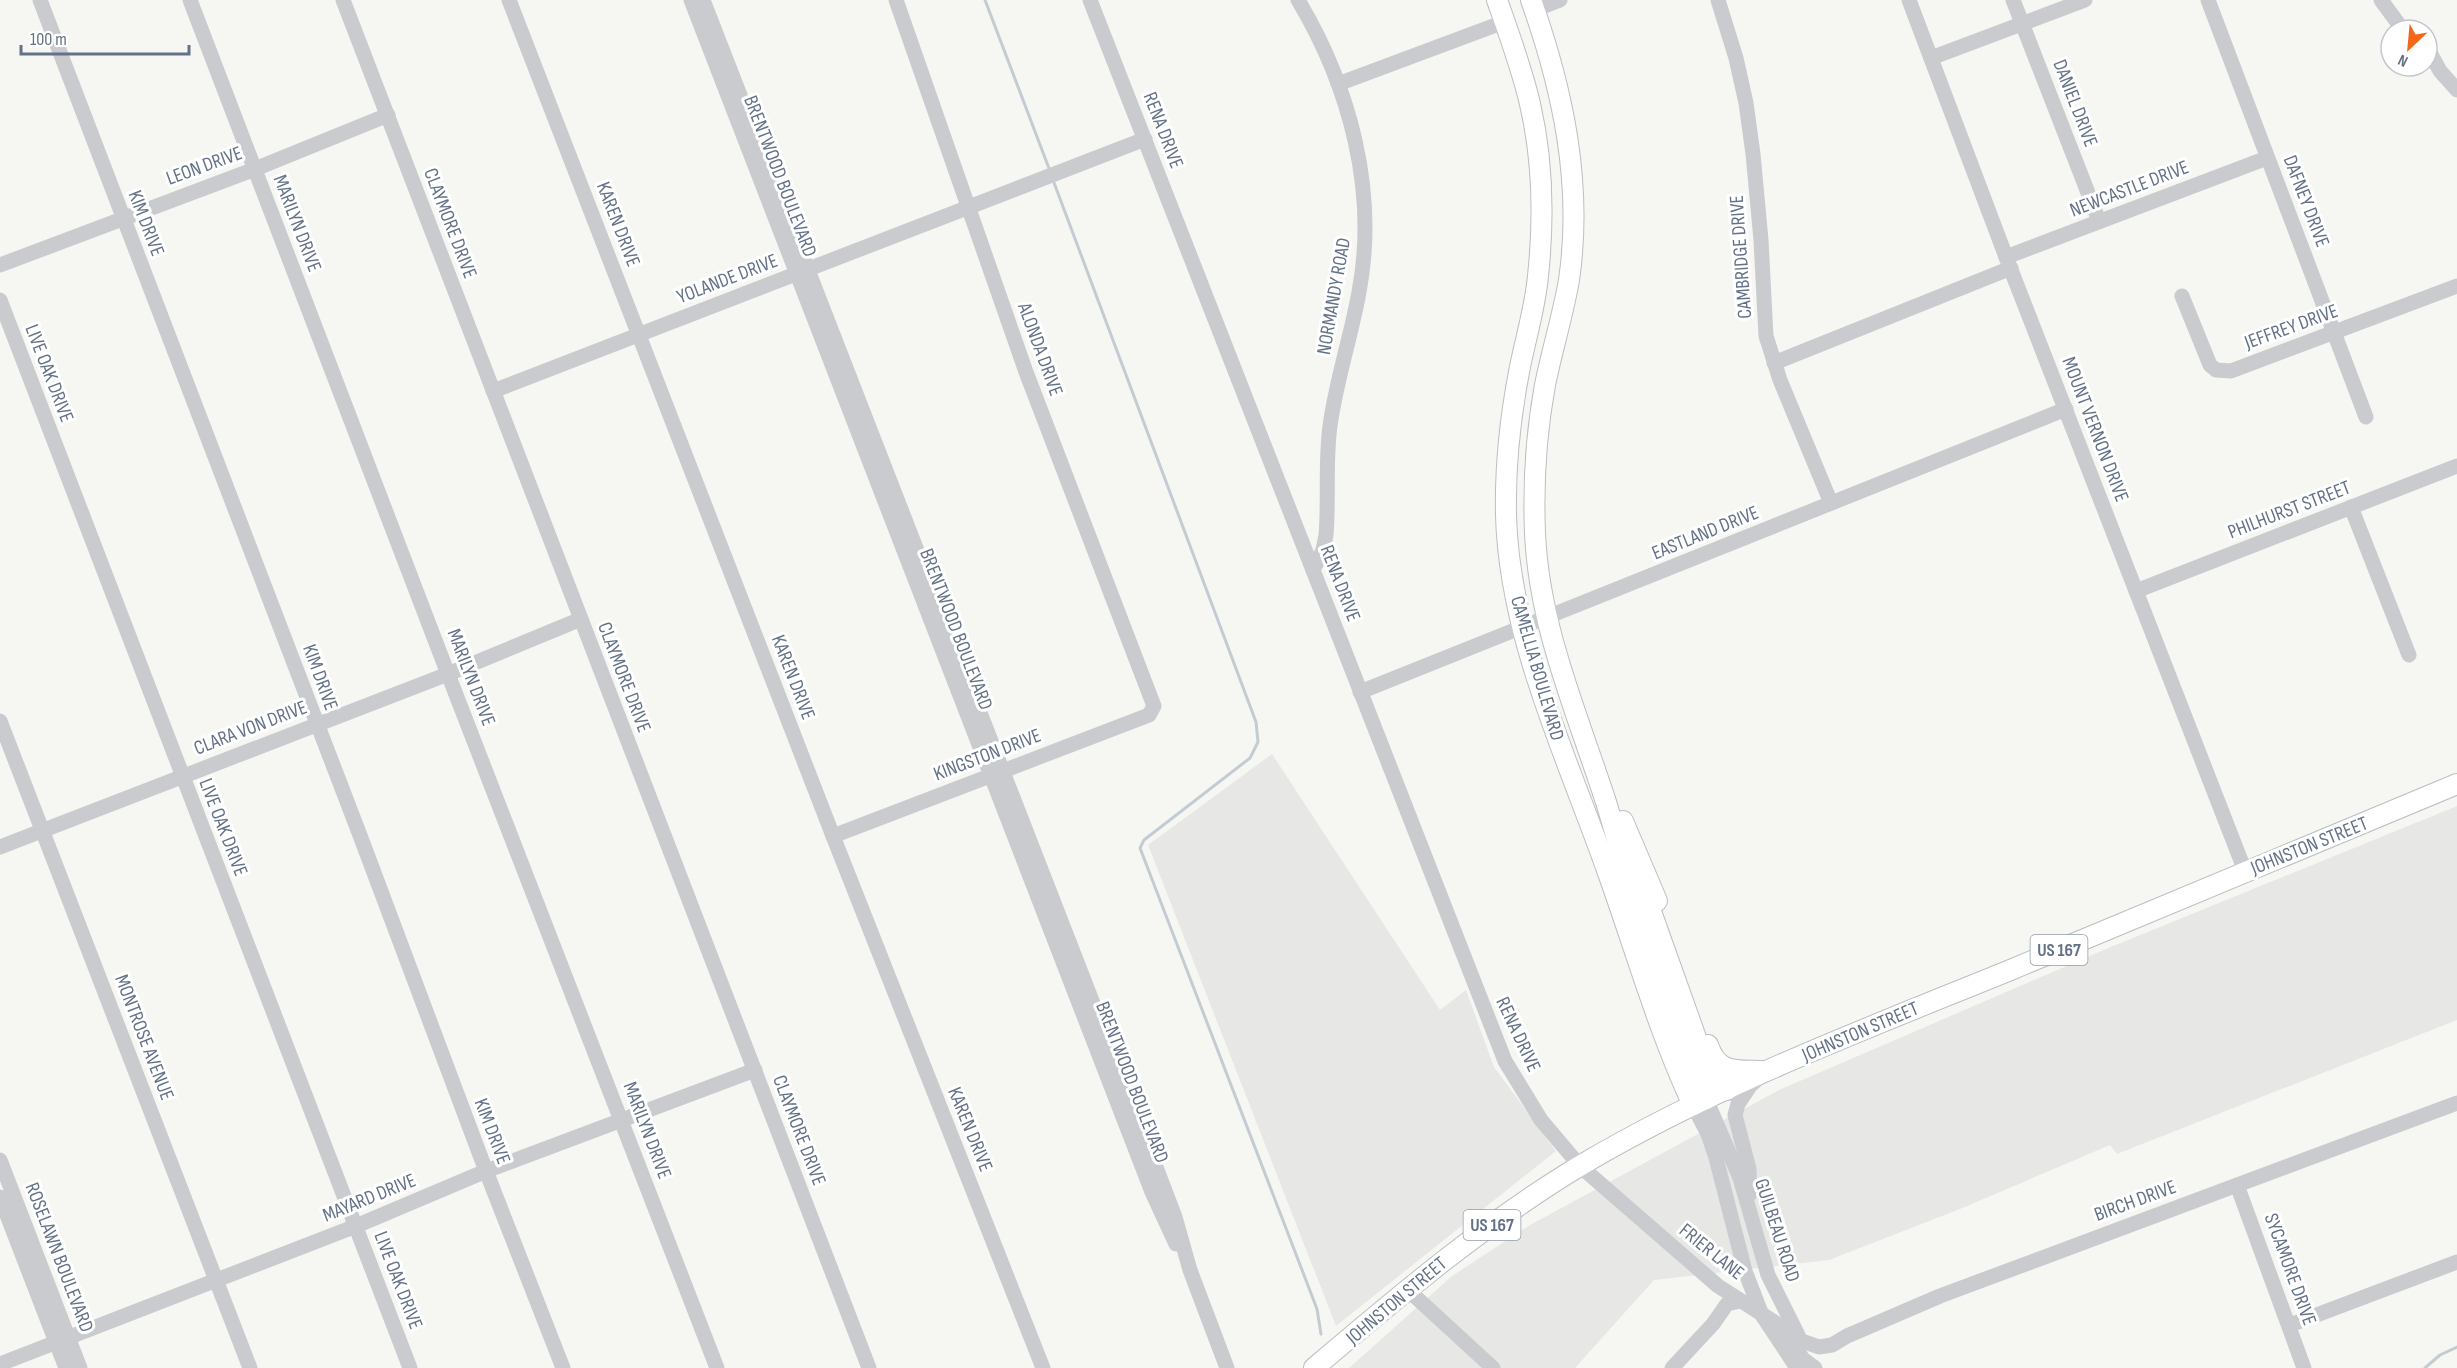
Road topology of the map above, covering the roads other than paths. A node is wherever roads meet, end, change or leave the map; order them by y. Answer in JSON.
{"nodes":[{"id":1,"x":40,"y":0,"type":"edge"},
{"id":2,"x":190,"y":0,"type":"edge"},
{"id":3,"x":343,"y":0,"type":"edge"},
{"id":4,"x":509,"y":0,"type":"edge"},
{"id":5,"x":691,"y":0,"type":"edge"},
{"id":6,"x":703,"y":0,"type":"edge"},
{"id":7,"x":896,"y":0,"type":"edge"},
{"id":8,"x":1090,"y":0,"type":"edge"},
{"id":9,"x":1298,"y":0,"type":"edge"},
{"id":10,"x":1308,"y":0,"type":"edge"},
{"id":11,"x":1497,"y":0,"type":"edge"},
{"id":12,"x":1560,"y":0,"type":"edge"},
{"id":13,"x":1718,"y":0,"type":"edge"},
{"id":14,"x":1909,"y":0,"type":"edge"},
{"id":15,"x":2013,"y":0,"type":"edge"},
{"id":16,"x":2085,"y":0,"type":"edge"},
{"id":17,"x":2208,"y":0,"type":"edge"},
{"id":18,"x":2381,"y":0,"type":"edge"},
{"id":19,"x":1532,"y":5,"type":"edge"},
{"id":20,"x":2394,"y":18,"type":"edge"},
{"id":21,"x":1504,"y":22,"type":"junction"},
{"id":22,"x":2022,"y":23,"type":"junction"},
{"id":23,"x":1318,"y":37,"type":"junction"},
{"id":24,"x":1931,"y":58,"type":"junction"},
{"id":25,"x":2439,"y":69,"type":"edge"},
{"id":26,"x":1338,"y":84,"type":"junction"},
{"id":27,"x":2457,"y":90,"type":"edge"},
{"id":28,"x":388,"y":115,"type":"junction"},
{"id":29,"x":1145,"y":139,"type":"junction"},
{"id":30,"x":2267,"y":158,"type":"junction"},
{"id":31,"x":255,"y":169,"type":"junction"},
{"id":32,"x":968,"y":206,"type":"junction"},
{"id":33,"x":122,"y":217,"type":"junction"},
{"id":34,"x":2099,"y":221,"type":"junction"},
{"id":35,"x":2008,"y":262,"type":"junction"},
{"id":36,"x":0,"y":265,"type":"edge"},
{"id":37,"x":802,"y":272,"type":"junction"},
{"id":38,"x":2457,"y":286,"type":"edge"},
{"id":39,"x":2182,"y":296,"type":"dead end"},
{"id":40,"x":0,"y":300,"type":"edge"},
{"id":41,"x":2334,"y":333,"type":"junction"},
{"id":42,"x":639,"y":334,"type":"junction"},
{"id":43,"x":1774,"y":363,"type":"junction"},
{"id":44,"x":493,"y":391,"type":"junction"},
{"id":45,"x":2066,"y":409,"type":"junction"},
{"id":46,"x":2366,"y":417,"type":"dead end"},
{"id":47,"x":2457,"y":466,"type":"edge"},
{"id":48,"x":1832,"y":503,"type":"junction"},
{"id":49,"x":2351,"y":507,"type":"junction"},
{"id":50,"x":1313,"y":570,"type":"junction"},
{"id":51,"x":2136,"y":591,"type":"junction"},
{"id":52,"x":581,"y":619,"type":"junction"},
{"id":53,"x":1546,"y":619,"type":"junction"},
{"id":54,"x":1522,"y":628,"type":"junction"},
{"id":55,"x":2409,"y":655,"type":"dead end"},
{"id":56,"x":448,"y":674,"type":"junction"},
{"id":57,"x":1360,"y":692,"type":"junction"},
{"id":58,"x":1153,"y":710,"type":"joint"},
{"id":59,"x":0,"y":721,"type":"edge"},
{"id":60,"x":316,"y":724,"type":"junction"},
{"id":61,"x":1557,"y":738,"type":"junction"},
{"id":62,"x":997,"y":773,"type":"junction"},
{"id":63,"x":182,"y":775,"type":"junction"},
{"id":64,"x":1599,"y":783,"type":"junction"},
{"id":65,"x":2457,"y":784,"type":"edge"},
{"id":66,"x":43,"y":830,"type":"junction"},
{"id":67,"x":833,"y":836,"type":"junction"},
{"id":68,"x":1619,"y":845,"type":"junction"},
{"id":69,"x":0,"y":847,"type":"edge"},
{"id":70,"x":2245,"y":872,"type":"junction"},
{"id":71,"x":755,"y":1070,"type":"junction"},
{"id":72,"x":1767,"y":1071,"type":"junction"},
{"id":73,"x":1726,"y":1090,"type":"junction"},
{"id":74,"x":1700,"y":1102,"type":"junction"},
{"id":75,"x":2457,"y":1103,"type":"edge"},
{"id":76,"x":622,"y":1120,"type":"junction"},
{"id":77,"x":0,"y":1160,"type":"edge"},
{"id":78,"x":1580,"y":1166,"type":"junction"},
{"id":79,"x":486,"y":1171,"type":"junction"},
{"id":80,"x":2237,"y":1185,"type":"junction"},
{"id":81,"x":0,"y":1197,"type":"edge"},
{"id":82,"x":1750,"y":1209,"type":"junction"},
{"id":83,"x":17,"y":1223,"type":"junction"},
{"id":84,"x":356,"y":1226,"type":"junction"},
{"id":85,"x":2457,"y":1262,"type":"edge"},
{"id":86,"x":215,"y":1279,"type":"junction"},
{"id":87,"x":1407,"y":1289,"type":"junction"},
{"id":88,"x":1740,"y":1301,"type":"junction"},
{"id":89,"x":1762,"y":1315,"type":"junction"},
{"id":90,"x":1713,"y":1324,"type":"junction"},
{"id":91,"x":2290,"y":1325,"type":"junction"},
{"id":92,"x":1770,"y":1329,"type":"junction"},
{"id":93,"x":62,"y":1340,"type":"junction"},
{"id":94,"x":1802,"y":1341,"type":"junction"},
{"id":95,"x":1832,"y":1345,"type":"junction"},
{"id":96,"x":0,"y":1364,"type":"edge"},
{"id":97,"x":66,"y":1368,"type":"edge"},
{"id":98,"x":80,"y":1368,"type":"edge"},
{"id":99,"x":250,"y":1368,"type":"edge"},
{"id":100,"x":411,"y":1368,"type":"edge"},
{"id":101,"x":563,"y":1368,"type":"edge"},
{"id":102,"x":717,"y":1368,"type":"edge"},
{"id":103,"x":869,"y":1368,"type":"edge"},
{"id":104,"x":1043,"y":1368,"type":"edge"},
{"id":105,"x":1227,"y":1368,"type":"edge"},
{"id":106,"x":1314,"y":1368,"type":"edge"},
{"id":107,"x":1493,"y":1368,"type":"edge"},
{"id":108,"x":1672,"y":1368,"type":"edge"},
{"id":109,"x":1797,"y":1368,"type":"edge"},
{"id":110,"x":1819,"y":1368,"type":"edge"},
{"id":111,"x":2304,"y":1368,"type":"edge"}],
"edges":[{"from":1,"to":33,"type":"street","name":"KIM DRIVE"},
{"from":2,"to":31,"type":"street","name":"MARILYN DRIVE"},
{"from":3,"to":28,"type":"street","name":"CLAYMORE DRIVE"},
{"from":4,"to":42,"type":"street","name":"KAREN DRIVE"},
{"from":5,"to":37,"type":"street","name":"BRENTWOOD BOULEVARD"},
{"from":6,"to":37,"type":"street","name":"BRENTWOOD BOULEVARD"},
{"from":7,"to":32,"type":"street","name":"ALONDA DRIVE"},
{"from":8,"to":29,"type":"street","name":"RENA DRIVE"},
{"from":9,"to":23,"type":"street","name":"NORMANDY ROAD"},
{"from":10,"to":23,"type":"street"},
{"from":11,"to":21,"type":"main road","name":"CAMELLIA BOULEVARD"},
{"from":12,"to":19,"type":"street"},
{"from":13,"to":43,"type":"street","name":"CAMBRIDGE DRIVE"},
{"from":14,"to":24,"type":"street","name":"MOUNT VERNON DRIVE"},
{"from":15,"to":22,"type":"street","name":"DANIEL DRIVE"},
{"from":16,"to":22,"type":"street"},
{"from":17,"to":30,"type":"street","name":"DAFNEY DRIVE"},
{"from":18,"to":20,"type":"street"},
{"from":19,"to":53,"type":"main road","name":"CAMELLIA BOULEVARD"},
{"from":21,"to":26,"type":"street"},
{"from":21,"to":54,"type":"main road","name":"CAMELLIA BOULEVARD"},
{"from":22,"to":24,"type":"street"},
{"from":22,"to":34,"type":"street","name":"DANIEL DRIVE"},
{"from":23,"to":26,"type":"street","name":"NORMANDY ROAD"},
{"from":24,"to":35,"type":"street","name":"MOUNT VERNON DRIVE"},
{"from":25,"to":27,"type":"street"},
{"from":26,"to":50,"type":"street","name":"NORMANDY ROAD"},
{"from":28,"to":31,"type":"street","name":"LEON DRIVE"},
{"from":28,"to":44,"type":"street","name":"CLAYMORE DRIVE"},
{"from":29,"to":32,"type":"street","name":"YOLANDE DRIVE"},
{"from":29,"to":50,"type":"street","name":"RENA DRIVE"},
{"from":30,"to":34,"type":"street","name":"NEWCASTLE DRIVE"},
{"from":30,"to":41,"type":"street","name":"DAFNEY DRIVE"},
{"from":31,"to":33,"type":"street","name":"LEON DRIVE"},
{"from":31,"to":56,"type":"street","name":"MARILYN DRIVE"},
{"from":32,"to":37,"type":"street","name":"YOLANDE DRIVE"},
{"from":32,"to":58,"type":"street","name":"ALONDA DRIVE"},
{"from":33,"to":36,"type":"street","name":"LEON DRIVE"},
{"from":33,"to":60,"type":"street","name":"KIM DRIVE"},
{"from":34,"to":35,"type":"street","name":"NEWCASTLE DRIVE"},
{"from":35,"to":43,"type":"street","name":"NEWCASTLE DRIVE"},
{"from":35,"to":45,"type":"street","name":"MOUNT VERNON DRIVE"},
{"from":37,"to":42,"type":"street","name":"YOLANDE DRIVE"},
{"from":37,"to":62,"type":"street","name":"BRENTWOOD BOULEVARD"},
{"from":38,"to":41,"type":"street","name":"JEFFREY DRIVE"},
{"from":39,"to":41,"type":"street","name":"JEFFREY DRIVE"},
{"from":40,"to":63,"type":"street","name":"LIVE OAK DRIVE"},
{"from":41,"to":46,"type":"street","name":"DAFNEY DRIVE"},
{"from":42,"to":44,"type":"street","name":"YOLANDE DRIVE"},
{"from":42,"to":67,"type":"street","name":"KAREN DRIVE"},
{"from":43,"to":48,"type":"street","name":"CAMBRIDGE DRIVE"},
{"from":44,"to":52,"type":"street","name":"CLAYMORE DRIVE"},
{"from":45,"to":48,"type":"street","name":"EASTLAND DRIVE"},
{"from":45,"to":51,"type":"street","name":"MOUNT VERNON DRIVE"},
{"from":47,"to":49,"type":"street","name":"PHILHURST STREET"},
{"from":48,"to":53,"type":"street","name":"EASTLAND DRIVE"},
{"from":49,"to":51,"type":"street","name":"PHILHURST STREET"},
{"from":49,"to":55,"type":"street"},
{"from":50,"to":57,"type":"street","name":"RENA DRIVE"},
{"from":51,"to":70,"type":"street","name":"MOUNT VERNON DRIVE"},
{"from":52,"to":56,"type":"street","name":"CLARA VON DRIVE"},
{"from":52,"to":71,"type":"street","name":"CLAYMORE DRIVE"},
{"from":53,"to":54,"type":"street","name":"EASTLAND DRIVE"},
{"from":53,"to":64,"type":"main road","name":"CAMELLIA BOULEVARD"},
{"from":54,"to":57,"type":"street","name":"EASTLAND DRIVE"},
{"from":54,"to":61,"type":"main road","name":"CAMELLIA BOULEVARD"},
{"from":56,"to":60,"type":"street","name":"CLARA VON DRIVE"},
{"from":56,"to":76,"type":"street","name":"MARILYN DRIVE"},
{"from":57,"to":78,"type":"street","name":"RENA DRIVE"},
{"from":58,"to":62,"type":"street","name":"KINGSTON DRIVE"},
{"from":59,"to":66,"type":"street","name":"MONTROSE AVENUE"},
{"from":60,"to":63,"type":"street","name":"CLARA VON DRIVE"},
{"from":60,"to":79,"type":"street","name":"KIM DRIVE"},
{"from":61,"to":68,"type":"main road"},
{"from":61,"to":74,"type":"main road","name":"CAMELLIA BOULEVARD"},
{"from":62,"to":67,"type":"street","name":"KINGSTON DRIVE"},
{"from":62,"to":105,"type":"street","name":"BRENTWOOD BOULEVARD"},
{"from":63,"to":66,"type":"street","name":"CLARA VON DRIVE"},
{"from":63,"to":84,"type":"street","name":"LIVE OAK DRIVE"},
{"from":64,"to":68,"type":"main road","name":"CAMELLIA BOULEVARD"},
{"from":64,"to":72,"type":"main road"},
{"from":65,"to":70,"type":"main road","name":"JOHNSTON STREET","number":"US 167"},
{"from":66,"to":69,"type":"street","name":"CLARA VON DRIVE"},
{"from":66,"to":86,"type":"street","name":"MONTROSE AVENUE"},
{"from":67,"to":104,"type":"street","name":"KAREN DRIVE"},
{"from":68,"to":73,"type":"main road"},
{"from":68,"to":74,"type":"main road","name":"CAMELLIA BOULEVARD"},
{"from":70,"to":72,"type":"main road","name":"JOHNSTON STREET","number":"US 167"},
{"from":71,"to":76,"type":"street","name":"MAYARD DRIVE"},
{"from":71,"to":103,"type":"street","name":"CLAYMORE DRIVE"},
{"from":72,"to":73,"type":"main road","name":"JOHNSTON STREET","number":"US 167"},
{"from":72,"to":82,"type":"street"},
{"from":73,"to":74,"type":"main road","name":"JOHNSTON STREET","number":"US 167"},
{"from":74,"to":78,"type":"main road","name":"JOHNSTON STREET","number":"US 167"},
{"from":74,"to":82,"type":"street","name":"GUILBEAU ROAD"},
{"from":74,"to":89,"type":"street","name":"GUILBEAU ROAD"},
{"from":75,"to":80,"type":"street","name":"BIRCH DRIVE"},
{"from":76,"to":79,"type":"street","name":"MAYARD DRIVE"},
{"from":76,"to":102,"type":"street","name":"MARILYN DRIVE"},
{"from":77,"to":83,"type":"street","name":"ROSELAWN BOULEVARD"},
{"from":78,"to":87,"type":"main road","name":"JOHNSTON STREET","number":"US 167"},
{"from":78,"to":88,"type":"street","name":"FRIER LANE"},
{"from":79,"to":84,"type":"street","name":"MAYARD DRIVE"},
{"from":79,"to":101,"type":"street","name":"KIM DRIVE"},
{"from":80,"to":91,"type":"street","name":"SYCAMORE DRIVE"},
{"from":80,"to":95,"type":"street","name":"BIRCH DRIVE"},
{"from":81,"to":83,"type":"street","name":"ROSELAWN BOULEVARD"},
{"from":82,"to":94,"type":"street","name":"GUILBEAU ROAD"},
{"from":83,"to":93,"type":"street","name":"ROSELAWN BOULEVARD"},
{"from":84,"to":86,"type":"street","name":"MAYARD DRIVE"},
{"from":84,"to":100,"type":"street","name":"LIVE OAK DRIVE"},
{"from":85,"to":91,"type":"street"},
{"from":86,"to":93,"type":"street","name":"MAYARD DRIVE"},
{"from":86,"to":99,"type":"street","name":"MONTROSE AVENUE"},
{"from":87,"to":106,"type":"main road","name":"JOHNSTON STREET","number":"US 167"},
{"from":87,"to":107,"type":"street"},
{"from":88,"to":89,"type":"street","name":"FRIER LANE"},
{"from":88,"to":90,"type":"street"},
{"from":89,"to":92,"type":"street","name":"GUILBEAU ROAD"},
{"from":89,"to":110,"type":"street","name":"FRIER LANE"},
{"from":90,"to":92,"type":"street"},
{"from":90,"to":108,"type":"street"},
{"from":91,"to":111,"type":"street","name":"SYCAMORE DRIVE"},
{"from":92,"to":109,"type":"street","name":"GUILBEAU ROAD"},
{"from":93,"to":96,"type":"street","name":"MAYARD DRIVE"},
{"from":93,"to":97,"type":"street","name":"ROSELAWN BOULEVARD"},
{"from":93,"to":98,"type":"street","name":"ROSELAWN BOULEVARD"},
{"from":94,"to":95,"type":"street"},
{"from":94,"to":110,"type":"street","name":"GUILBEAU ROAD"},
{"from":95,"to":110,"type":"street"}]}
